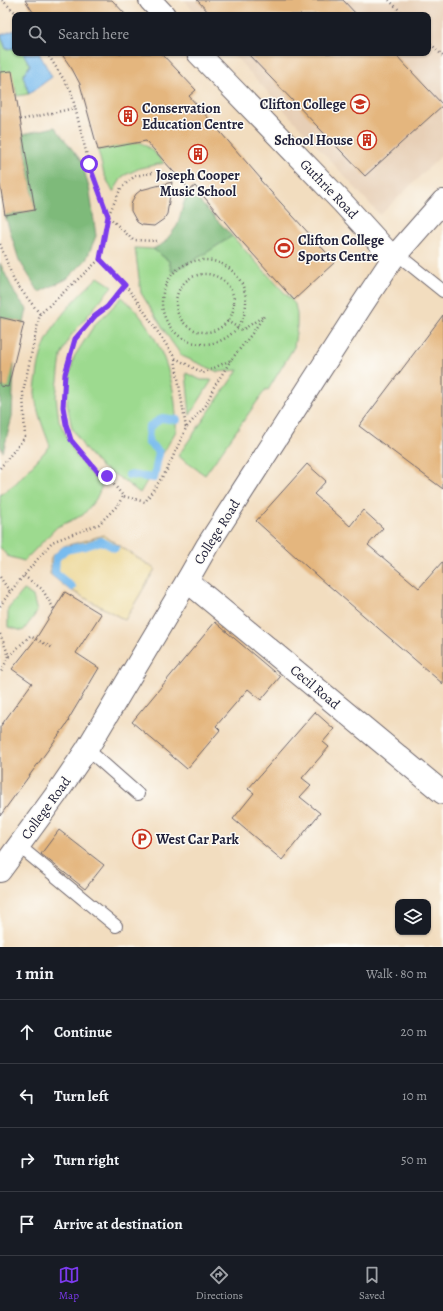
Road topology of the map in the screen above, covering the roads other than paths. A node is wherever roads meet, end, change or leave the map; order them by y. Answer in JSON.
{"nodes":[{"id":1,"x":150,"y":0,"type":"edge"},
{"id":2,"x":161,"y":12,"type":"edge"},
{"id":3,"x":201,"y":56,"type":"edge"},
{"id":4,"x":443,"y":201,"type":"edge"},
{"id":5,"x":395,"y":256,"type":"junction"},
{"id":6,"x":443,"y":291,"type":"edge"},
{"id":7,"x":187,"y":581,"type":"junction"},
{"id":8,"x":87,"y":749,"type":"junction"},
{"id":9,"x":443,"y":792,"type":"edge"},
{"id":10,"x":138,"y":794,"type":"dead end"},
{"id":11,"x":19,"y":846,"type":"junction"},
{"id":12,"x":0,"y":871,"type":"edge"},
{"id":13,"x":116,"y":926,"type":"dead end"}],
"edges":[{"from":1,"to":2,"type":"street"},
{"from":3,"to":5,"type":"street","name":"Guthrie Road"},
{"from":4,"to":5,"type":"street","name":"College Road"},
{"from":5,"to":6,"type":"lane"},
{"from":5,"to":7,"type":"street","name":"College Road"},
{"from":7,"to":8,"type":"street","name":"College Road"},
{"from":7,"to":9,"type":"street","name":"Cecil Road"},
{"from":8,"to":10,"type":"lane"},
{"from":8,"to":11,"type":"street","name":"College Road"},
{"from":11,"to":12,"type":"street","name":"College Road"},
{"from":11,"to":13,"type":"lane"}]}
